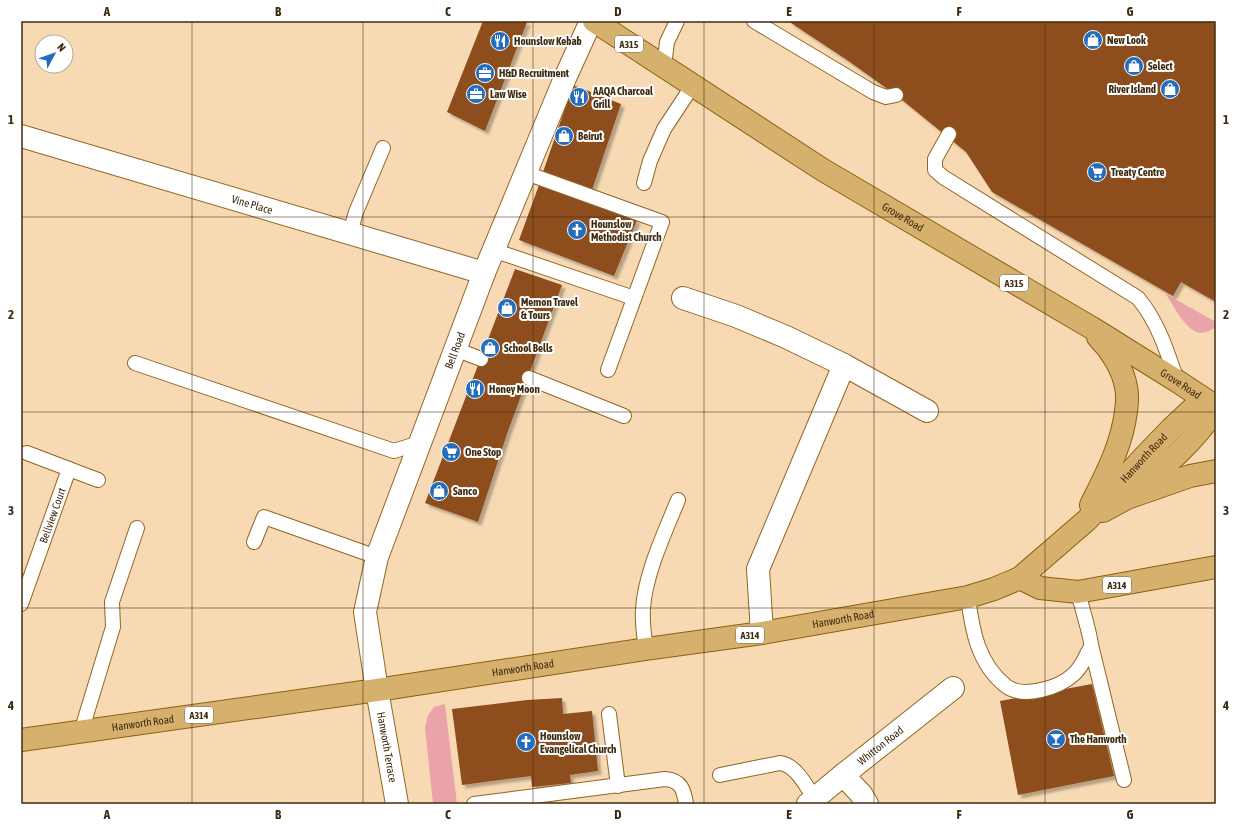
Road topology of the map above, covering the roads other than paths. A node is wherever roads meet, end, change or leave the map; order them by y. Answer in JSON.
{"nodes":[{"id":1,"x":591,"y":21,"type":"edge"},
{"id":2,"x":594,"y":21,"type":"edge"},
{"id":3,"x":677,"y":21,"type":"edge"},
{"id":4,"x":754,"y":21,"type":"edge"},
{"id":5,"x":664,"y":66,"type":"junction"},
{"id":6,"x":693,"y":85,"type":"junction"},
{"id":7,"x":896,"y":95,"type":"dead end"},
{"id":8,"x":949,"y":134,"type":"dead end"},
{"id":9,"x":21,"y":136,"type":"edge"},
{"id":10,"x":383,"y":148,"type":"dead end"},
{"id":11,"x":526,"y":173,"type":"junction"},
{"id":12,"x":644,"y":183,"type":"dead end"},
{"id":13,"x":350,"y":233,"type":"junction"},
{"id":14,"x":493,"y":250,"type":"junction"},
{"id":15,"x":484,"y":273,"type":"junction"},
{"id":16,"x":634,"y":298,"type":"junction"},
{"id":17,"x":684,"y":298,"type":"dead end"},
{"id":18,"x":1090,"y":328,"type":"junction"},
{"id":19,"x":455,"y":349,"type":"junction"},
{"id":20,"x":480,"y":359,"type":"dead end"},
{"id":21,"x":135,"y":363,"type":"dead end"},
{"id":22,"x":844,"y":365,"type":"junction"},
{"id":23,"x":608,"y":370,"type":"dead end"},
{"id":24,"x":529,"y":378,"type":"dead end"},
{"id":25,"x":1177,"y":381,"type":"junction"},
{"id":26,"x":1212,"y":405,"type":"edge"},
{"id":27,"x":927,"y":411,"type":"dead end"},
{"id":28,"x":624,"y":416,"type":"dead end"},
{"id":29,"x":419,"y":443,"type":"junction"},
{"id":30,"x":394,"y":451,"type":"junction"},
{"id":31,"x":27,"y":453,"type":"dead end"},
{"id":32,"x":69,"y":469,"type":"junction"},
{"id":33,"x":1216,"y":471,"type":"edge"},
{"id":34,"x":407,"y":474,"type":"junction"},
{"id":35,"x":98,"y":480,"type":"dead end"},
{"id":36,"x":1127,"y":498,"type":"junction"},
{"id":37,"x":678,"y":500,"type":"dead end"},
{"id":38,"x":1084,"y":523,"type":"junction"},
{"id":39,"x":137,"y":528,"type":"dead end"},
{"id":40,"x":254,"y":542,"type":"dead end"},
{"id":41,"x":377,"y":557,"type":"junction"},
{"id":42,"x":1216,"y":567,"type":"edge"},
{"id":43,"x":1020,"y":578,"type":"junction"},
{"id":44,"x":1078,"y":592,"type":"junction"},
{"id":45,"x":968,"y":597,"type":"junction"},
{"id":46,"x":21,"y":604,"type":"edge"},
{"id":47,"x":762,"y":633,"type":"junction"},
{"id":48,"x":1091,"y":645,"type":"junction"},
{"id":49,"x":646,"y":649,"type":"junction"},
{"id":50,"x":953,"y":688,"type":"dead end"},
{"id":51,"x":377,"y":690,"type":"junction"},
{"id":52,"x":609,"y":714,"type":"dead end"},
{"id":53,"x":80,"y":732,"type":"junction"},
{"id":54,"x":21,"y":740,"type":"edge"},
{"id":55,"x":720,"y":775,"type":"dead end"},
{"id":56,"x":843,"y":775,"type":"junction"},
{"id":57,"x":1124,"y":780,"type":"dead end"},
{"id":58,"x":618,"y":786,"type":"junction"},
{"id":59,"x":812,"y":801,"type":"edge"},
{"id":60,"x":397,"y":804,"type":"edge"},
{"id":61,"x":474,"y":804,"type":"edge"},
{"id":62,"x":686,"y":804,"type":"edge"},
{"id":63,"x":867,"y":804,"type":"edge"}],
"edges":[{"from":1,"to":11,"type":"street","name":"Bell Road"},
{"from":2,"to":5,"type":"main road","name":"Grove Road","number":"A315"},
{"from":3,"to":5,"type":"lane"},
{"from":4,"to":7,"type":"lane"},
{"from":5,"to":6,"type":"main road","name":"Grove Road","number":"A315"},
{"from":6,"to":12,"type":"lane"},
{"from":6,"to":18,"type":"main road","name":"Grove Road","number":"A315"},
{"from":8,"to":25,"type":"lane"},
{"from":9,"to":13,"type":"street","name":"Vine Place"},
{"from":10,"to":13,"type":"lane"},
{"from":11,"to":14,"type":"street","name":"Bell Road"},
{"from":11,"to":16,"type":"lane"},
{"from":13,"to":15,"type":"street","name":"Vine Place"},
{"from":14,"to":15,"type":"street","name":"Bell Road"},
{"from":14,"to":16,"type":"lane"},
{"from":15,"to":19,"type":"street","name":"Bell Road"},
{"from":16,"to":23,"type":"lane"},
{"from":17,"to":22,"type":"street"},
{"from":18,"to":25,"type":"main road","name":"Grove Road","number":"A315"},
{"from":18,"to":38,"type":"main road"},
{"from":19,"to":20,"type":"lane"},
{"from":19,"to":29,"type":"street","name":"Bell Road"},
{"from":21,"to":30,"type":"lane"},
{"from":22,"to":27,"type":"street"},
{"from":22,"to":47,"type":"street"},
{"from":24,"to":28,"type":"lane"},
{"from":25,"to":26,"type":"main road","name":"Grove Road","number":"A315"},
{"from":26,"to":36,"type":"main road"},
{"from":26,"to":38,"type":"main road","name":"Hanworth Road"},
{"from":29,"to":30,"type":"lane"},
{"from":29,"to":34,"type":"street","name":"Bell Road"},
{"from":30,"to":34,"type":"lane"},
{"from":31,"to":32,"type":"lane"},
{"from":32,"to":35,"type":"lane"},
{"from":32,"to":46,"type":"lane","name":"Bellview Court"},
{"from":33,"to":36,"type":"main road","name":"Hanworth Road","number":"A314"},
{"from":34,"to":41,"type":"street","name":"Bell Road"},
{"from":36,"to":38,"type":"main road","name":"Hanworth Road","number":"A314"},
{"from":37,"to":49,"type":"lane"},
{"from":38,"to":43,"type":"main road","name":"Hanworth Road","number":"A314"},
{"from":39,"to":53,"type":"lane"},
{"from":40,"to":41,"type":"lane"},
{"from":41,"to":51,"type":"street","name":"Bell Road"},
{"from":42,"to":44,"type":"main road","number":"A314"},
{"from":43,"to":44,"type":"main road","number":"A314"},
{"from":43,"to":45,"type":"main road","name":"Hanworth Road","number":"A314"},
{"from":44,"to":48,"type":"lane"},
{"from":45,"to":47,"type":"main road","name":"Hanworth Road","number":"A314"},
{"from":45,"to":48,"type":"lane"},
{"from":47,"to":49,"type":"main road","name":"Hanworth Road","number":"A314"},
{"from":48,"to":57,"type":"lane"},
{"from":49,"to":51,"type":"main road","name":"Hanworth Road","number":"A314"},
{"from":50,"to":56,"type":"street","name":"Whitton Road"},
{"from":51,"to":53,"type":"main road","name":"Hanworth Road","number":"A314"},
{"from":51,"to":60,"type":"street","name":"Hanworth Terrace"},
{"from":52,"to":58,"type":"lane"},
{"from":53,"to":54,"type":"main road","name":"Hanworth Road","number":"A314"},
{"from":55,"to":59,"type":"lane"},
{"from":56,"to":59,"type":"street","name":"Whitton Road"},
{"from":56,"to":63,"type":"street"},
{"from":58,"to":61,"type":"lane"},
{"from":58,"to":62,"type":"lane"}]}
